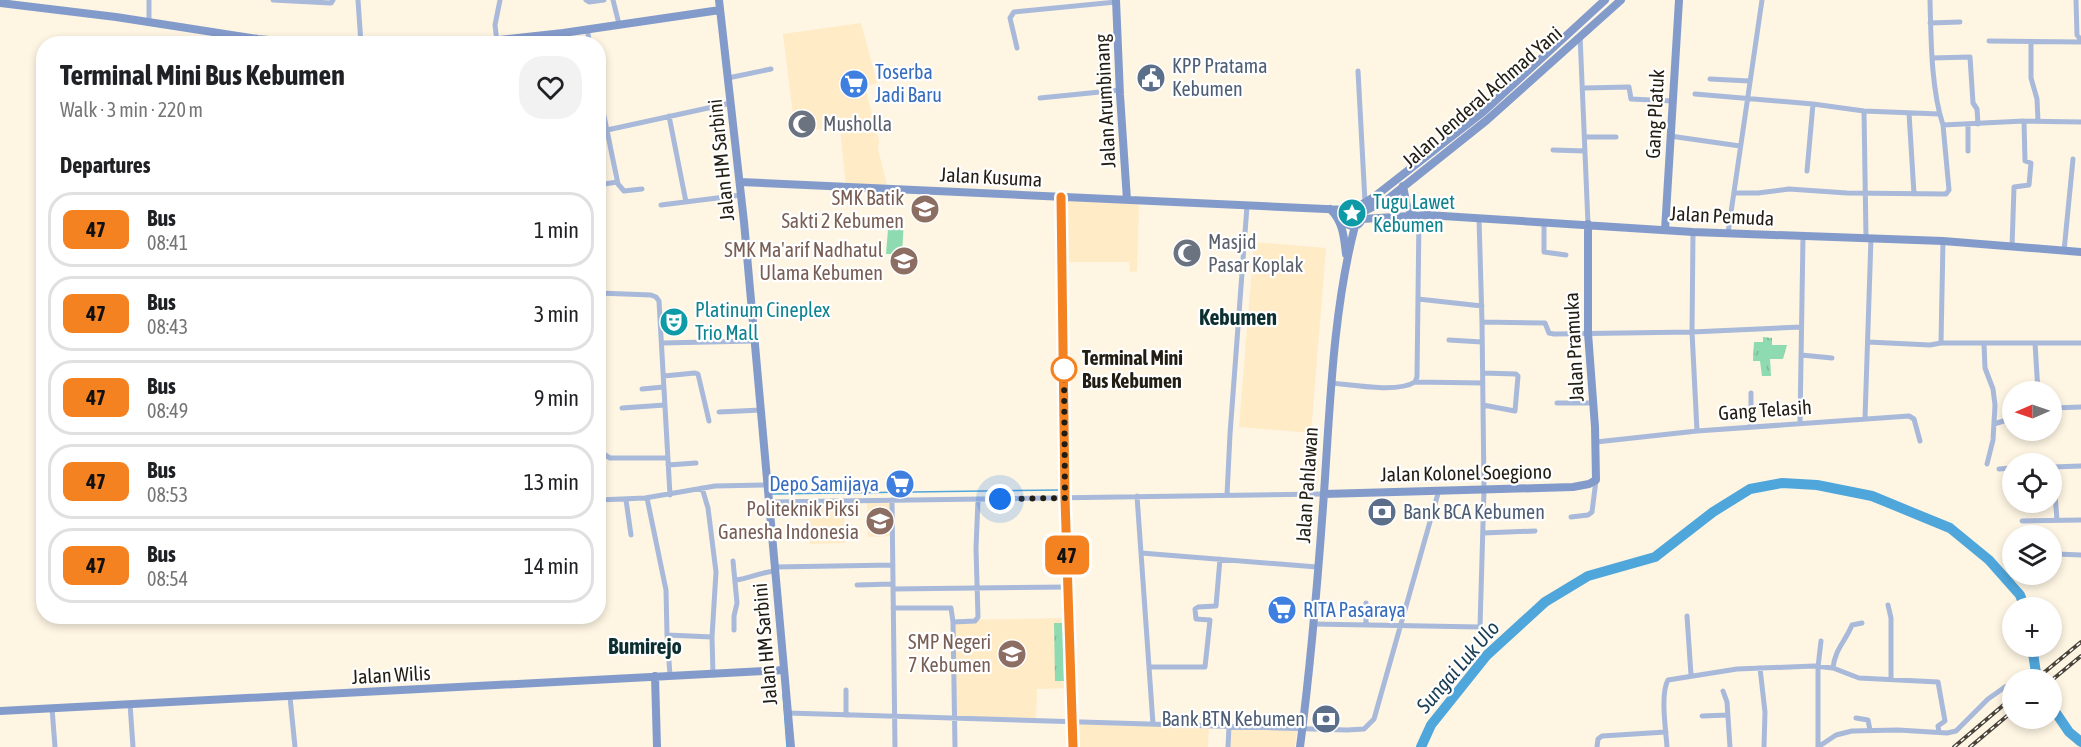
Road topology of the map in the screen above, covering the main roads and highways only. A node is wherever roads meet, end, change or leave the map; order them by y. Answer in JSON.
{"nodes":[{"id":1,"x":719,"y":0,"type":"edge"},
{"id":2,"x":1605,"y":0,"type":"edge"},
{"id":3,"x":1621,"y":0,"type":"edge"},
{"id":4,"x":1679,"y":0,"type":"edge"},
{"id":5,"x":1116,"y":1,"type":"edge"},
{"id":6,"x":0,"y":3,"type":"edge"},
{"id":7,"x":720,"y":10,"type":"junction"},
{"id":8,"x":238,"y":36,"type":"edge"},
{"id":9,"x":539,"y":36,"type":"edge"},
{"id":10,"x":740,"y":182,"type":"junction"},
{"id":11,"x":1403,"y":186,"type":"junction"},
{"id":12,"x":1061,"y":197,"type":"junction"},
{"id":13,"x":1127,"y":200,"type":"junction"},
{"id":14,"x":1330,"y":209,"type":"junction"},
{"id":15,"x":1358,"y":213,"type":"junction"},
{"id":16,"x":1420,"y":215,"type":"junction"},
{"id":17,"x":1588,"y":224,"type":"junction"},
{"id":18,"x":1354,"y":226,"type":"junction"},
{"id":19,"x":1665,"y":230,"type":"junction"},
{"id":20,"x":2081,"y":252,"type":"edge"},
{"id":21,"x":1346,"y":259,"type":"junction"},
{"id":22,"x":1596,"y":480,"type":"joint"},
{"id":23,"x":1324,"y":494,"type":"junction"},
{"id":24,"x":782,"y":670,"type":"junction"},
{"id":25,"x":654,"y":676,"type":"junction"},
{"id":26,"x":0,"y":711,"type":"edge"},
{"id":27,"x":657,"y":747,"type":"edge"},
{"id":28,"x":791,"y":747,"type":"edge"},
{"id":29,"x":1073,"y":747,"type":"edge"},
{"id":30,"x":1300,"y":747,"type":"edge"}],
"edges":[{"from":1,"to":7,"type":"main road","name":"Jalan HM Sarbini"},
{"from":2,"to":15,"type":"main road","name":"Jalan Jenderal Achmad Yani"},
{"from":3,"to":11,"type":"main road","name":"Jalan Jenderal Achmad Yani"},
{"from":4,"to":19,"type":"main road","name":"Gang Platuk"},
{"from":5,"to":13,"type":"main road","name":"Jalan Arumbinang"},
{"from":6,"to":8,"type":"main road"},
{"from":7,"to":9,"type":"main road"},
{"from":7,"to":10,"type":"main road","name":"Jalan HM Sarbini"},
{"from":10,"to":12,"type":"main road","name":"Jalan Kusuma"},
{"from":10,"to":24,"type":"main road","name":"Jalan HM Sarbini"},
{"from":11,"to":15,"type":"main road","name":"Jalan Jenderal Achmad Yani"},
{"from":11,"to":16,"type":"main road"},
{"from":12,"to":13,"type":"main road","name":"Jalan Kusuma"},
{"from":12,"to":29,"type":"main road"},
{"from":13,"to":14,"type":"main road","name":"Jalan Kusuma"},
{"from":14,"to":15,"type":"main road","name":"Jalan Kusuma"},
{"from":14,"to":21,"type":"main road"},
{"from":15,"to":16,"type":"main road","name":"Jalan Kusuma"},
{"from":15,"to":18,"type":"main road"},
{"from":15,"to":18,"type":"main road"},
{"from":16,"to":17,"type":"main road","name":"Jalan Pemuda"},
{"from":17,"to":19,"type":"main road","name":"Jalan Pemuda"},
{"from":17,"to":22,"type":"main road","name":"Jalan Pramuka"},
{"from":18,"to":21,"type":"main road","name":"Jalan Pahlawan"},
{"from":19,"to":20,"type":"main road","name":"Jalan Pemuda"},
{"from":21,"to":23,"type":"main road","name":"Jalan Pahlawan"},
{"from":22,"to":23,"type":"main road","name":"Jalan Kolonel Soegiono"},
{"from":23,"to":30,"type":"main road","name":"Jalan Pahlawan"},
{"from":24,"to":25,"type":"main road","name":"Jalan Wilis"},
{"from":24,"to":28,"type":"main road","name":"Jalan HM Sarbini"},
{"from":25,"to":26,"type":"main road","name":"Jalan Wilis"},
{"from":25,"to":27,"type":"main road"}]}
